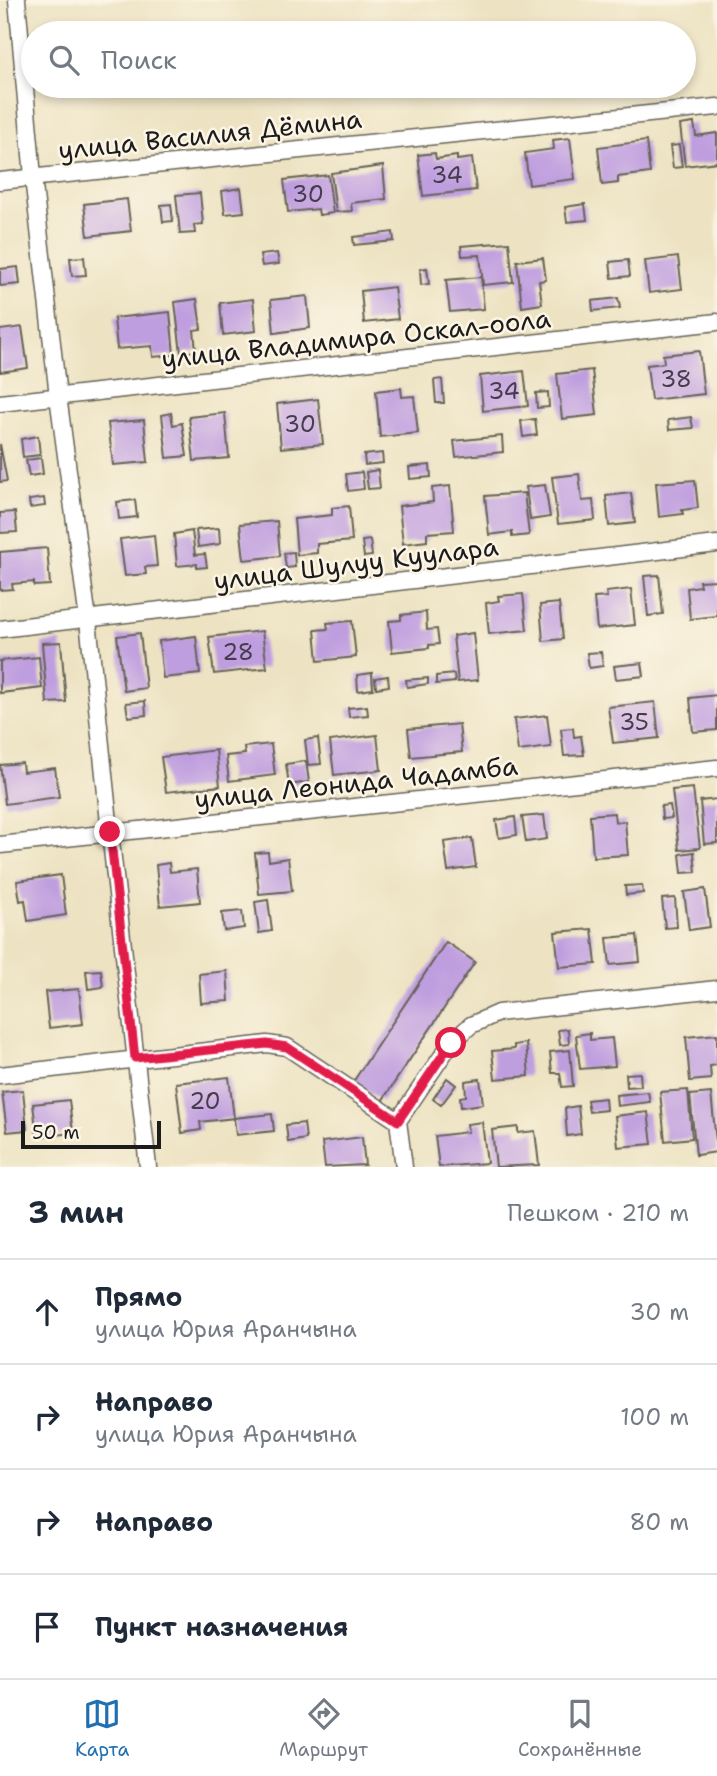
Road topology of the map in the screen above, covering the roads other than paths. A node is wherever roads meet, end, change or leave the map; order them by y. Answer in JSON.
{"nodes":[{"id":1,"x":17,"y":0,"type":"edge"},
{"id":2,"x":21,"y":44,"type":"edge"},
{"id":3,"x":26,"y":98,"type":"edge"},
{"id":4,"x":717,"y":107,"type":"edge"},
{"id":5,"x":33,"y":177,"type":"junction"},
{"id":6,"x":0,"y":181,"type":"edge"},
{"id":7,"x":717,"y":322,"type":"edge"},
{"id":8,"x":58,"y":396,"type":"junction"},
{"id":9,"x":0,"y":403,"type":"edge"},
{"id":10,"x":717,"y":544,"type":"edge"},
{"id":11,"x":88,"y":620,"type":"junction"},
{"id":12,"x":0,"y":629,"type":"edge"},
{"id":13,"x":717,"y":768,"type":"edge"},
{"id":14,"x":110,"y":832,"type":"junction"},
{"id":15,"x":0,"y":845,"type":"edge"},
{"id":16,"x":717,"y":989,"type":"edge"},
{"id":17,"x":135,"y":1058,"type":"junction"},
{"id":18,"x":0,"y":1075,"type":"edge"},
{"id":19,"x":398,"y":1121,"type":"junction"},
{"id":20,"x":148,"y":1167,"type":"edge"},
{"id":21,"x":404,"y":1167,"type":"edge"}],
"edges":[{"from":1,"to":2,"type":"street"},
{"from":3,"to":5,"type":"street"},
{"from":4,"to":5,"type":"street","name":"улица Василия Дёмина"},
{"from":5,"to":6,"type":"street","name":"улица Василия Дёмина"},
{"from":5,"to":8,"type":"street"},
{"from":7,"to":8,"type":"street","name":"улица Владимира Оскал-оола"},
{"from":8,"to":9,"type":"street","name":"улица Владимира Оскал-оола"},
{"from":8,"to":11,"type":"street"},
{"from":10,"to":11,"type":"street","name":"улица Шулуу Куулара"},
{"from":11,"to":12,"type":"street","name":"улица Шулуу Куулара"},
{"from":11,"to":14,"type":"street"},
{"from":13,"to":14,"type":"street","name":"улица Леонида Чадамба"},
{"from":14,"to":15,"type":"street","name":"улица Леонида Чадамба"},
{"from":14,"to":17,"type":"street"},
{"from":16,"to":19,"type":"street"},
{"from":17,"to":18,"type":"street"},
{"from":17,"to":19,"type":"street"},
{"from":17,"to":20,"type":"street"},
{"from":19,"to":21,"type":"street"}]}
